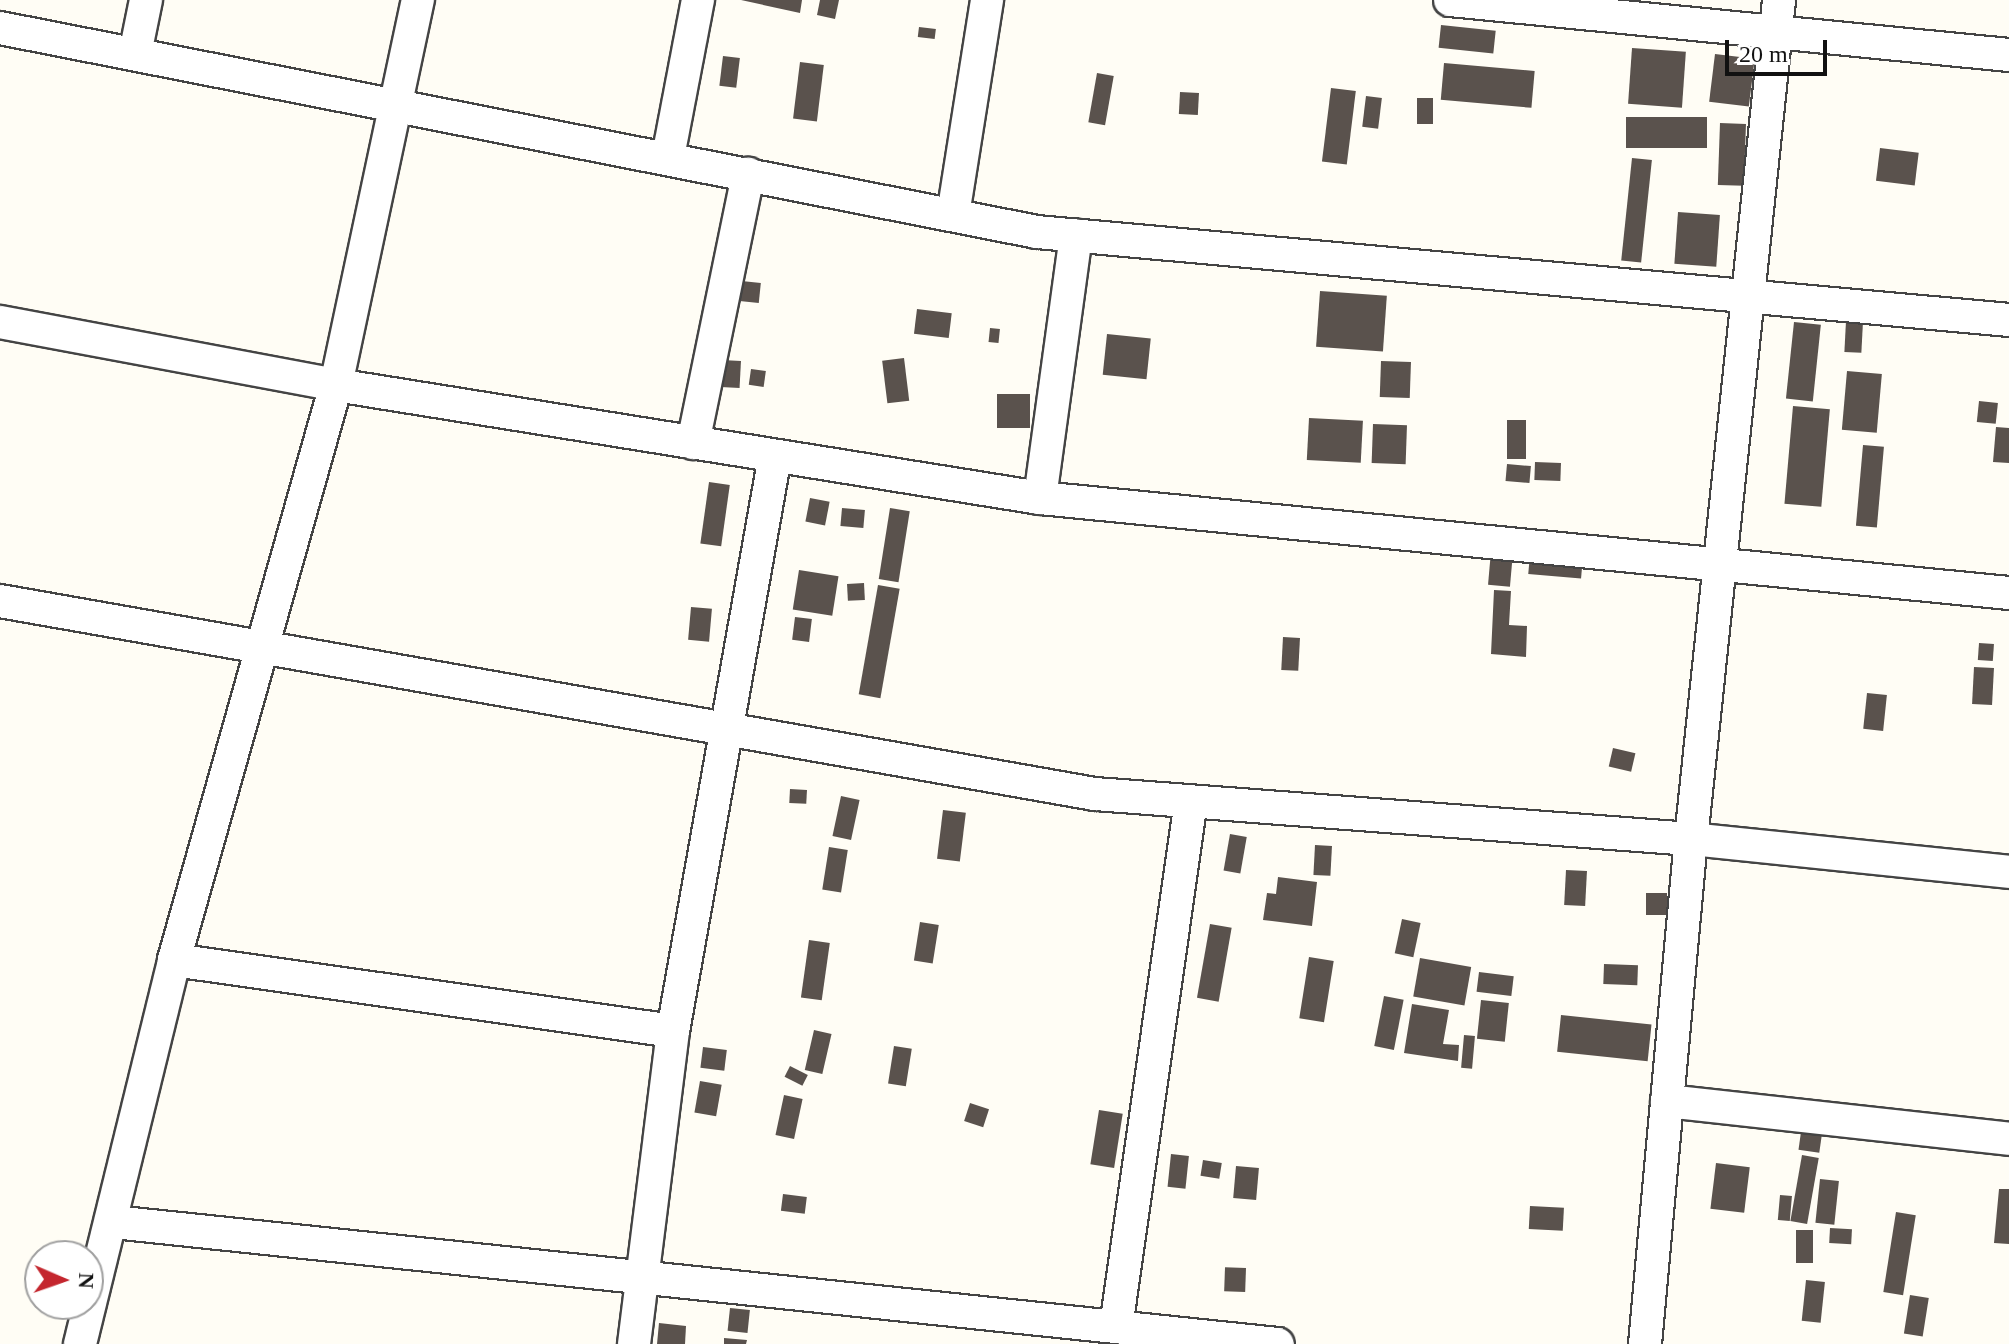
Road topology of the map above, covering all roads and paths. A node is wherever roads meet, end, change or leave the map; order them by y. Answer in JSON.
{"nodes":[{"id":1,"x":146,"y":0,"type":"edge"},
{"id":2,"x":418,"y":0,"type":"edge"},
{"id":3,"x":698,"y":0,"type":"edge"},
{"id":4,"x":987,"y":0,"type":"edge"},
{"id":5,"x":1450,"y":0,"type":"edge"},
{"id":6,"x":1777,"y":15,"type":"edge"},
{"id":7,"x":0,"y":28,"type":"edge"},
{"id":8,"x":135,"y":54,"type":"junction"},
{"id":9,"x":2009,"y":55,"type":"edge"},
{"id":10,"x":396,"y":103,"type":"junction"},
{"id":11,"x":668,"y":157,"type":"junction"},
{"id":12,"x":748,"y":174,"type":"junction"},
{"id":13,"x":953,"y":215,"type":"junction"},
{"id":14,"x":1076,"y":235,"type":"junction"},
{"id":15,"x":1748,"y":293,"type":"junction"},
{"id":16,"x":2009,"y":320,"type":"edge"},
{"id":17,"x":0,"y":322,"type":"edge"},
{"id":18,"x":336,"y":385,"type":"junction"},
{"id":19,"x":693,"y":443,"type":"junction"},
{"id":20,"x":775,"y":456,"type":"junction"},
{"id":21,"x":1040,"y":498,"type":"junction"},
{"id":22,"x":1720,"y":562,"type":"junction"},
{"id":23,"x":2009,"y":593,"type":"edge"},
{"id":24,"x":0,"y":601,"type":"edge"},
{"id":25,"x":259,"y":648,"type":"junction"},
{"id":26,"x":727,"y":732,"type":"junction"},
{"id":27,"x":1191,"y":801,"type":"junction"},
{"id":28,"x":1691,"y":839,"type":"junction"},
{"id":29,"x":2009,"y":872,"type":"edge"},
{"id":30,"x":174,"y":960,"type":"junction"},
{"id":31,"x":673,"y":1031,"type":"junction"},
{"id":32,"x":1667,"y":1101,"type":"junction"},
{"id":33,"x":2009,"y":1139,"type":"edge"},
{"id":34,"x":113,"y":1222,"type":"junction"},
{"id":35,"x":642,"y":1277,"type":"junction"},
{"id":36,"x":1116,"y":1327,"type":"junction"},
{"id":37,"x":1062,"y":1333,"type":"edge"},
{"id":38,"x":80,"y":1344,"type":"edge"},
{"id":39,"x":634,"y":1344,"type":"edge"},
{"id":40,"x":1278,"y":1344,"type":"edge"},
{"id":41,"x":1645,"y":1344,"type":"edge"}],
"edges":[{"from":1,"to":8,"type":"street"},
{"from":2,"to":10,"type":"street"},
{"from":3,"to":11,"type":"street"},
{"from":4,"to":13,"type":"street"},
{"from":5,"to":6,"type":"street"},
{"from":6,"to":9,"type":"street"},
{"from":6,"to":15,"type":"street"},
{"from":7,"to":8,"type":"street"},
{"from":8,"to":10,"type":"street"},
{"from":10,"to":11,"type":"street"},
{"from":10,"to":18,"type":"street"},
{"from":11,"to":12,"type":"street"},
{"from":12,"to":13,"type":"street"},
{"from":12,"to":19,"type":"street"},
{"from":13,"to":14,"type":"street"},
{"from":14,"to":15,"type":"street"},
{"from":14,"to":21,"type":"street"},
{"from":15,"to":16,"type":"street"},
{"from":15,"to":22,"type":"street"},
{"from":17,"to":18,"type":"street"},
{"from":18,"to":19,"type":"street"},
{"from":18,"to":25,"type":"street"},
{"from":19,"to":20,"type":"street"},
{"from":20,"to":21,"type":"street"},
{"from":20,"to":26,"type":"street"},
{"from":21,"to":22,"type":"street"},
{"from":22,"to":23,"type":"street"},
{"from":22,"to":28,"type":"street"},
{"from":24,"to":25,"type":"street"},
{"from":25,"to":26,"type":"street"},
{"from":25,"to":30,"type":"street"},
{"from":26,"to":27,"type":"street"},
{"from":26,"to":31,"type":"street"},
{"from":27,"to":28,"type":"street"},
{"from":27,"to":36,"type":"street"},
{"from":28,"to":29,"type":"street"},
{"from":28,"to":32,"type":"street"},
{"from":30,"to":31,"type":"street"},
{"from":30,"to":34,"type":"street"},
{"from":31,"to":35,"type":"street"},
{"from":32,"to":33,"type":"street"},
{"from":32,"to":41,"type":"street"},
{"from":34,"to":35,"type":"street"},
{"from":34,"to":38,"type":"street"},
{"from":35,"to":37,"type":"street"},
{"from":35,"to":39,"type":"street"},
{"from":36,"to":37,"type":"street"},
{"from":36,"to":40,"type":"street"}]}
